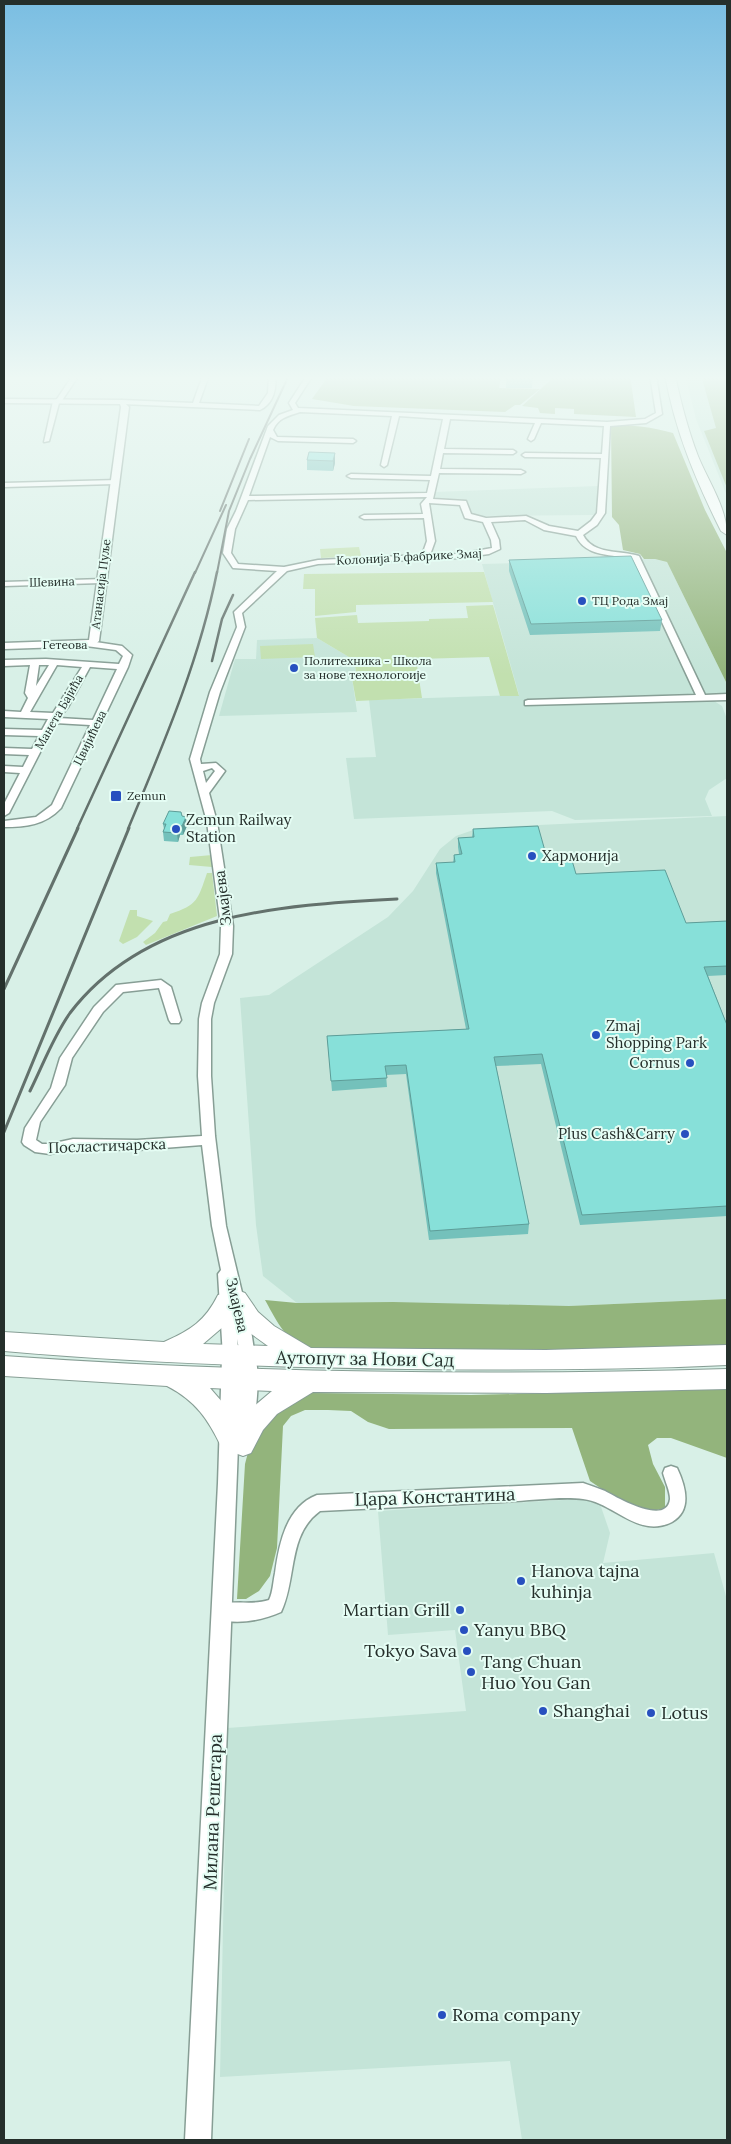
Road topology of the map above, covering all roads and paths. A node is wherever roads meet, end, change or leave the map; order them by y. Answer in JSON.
{"nodes":[{"id":1,"x":115,"y":475,"type":"edge"},
{"id":2,"x":253,"y":475,"type":"edge"},
{"id":3,"x":390,"y":475,"type":"edge"},
{"id":4,"x":434,"y":475,"type":"edge"},
{"id":5,"x":604,"y":475,"type":"edge"},
{"id":6,"x":700,"y":475,"type":"edge"},
{"id":7,"x":713,"y":475,"type":"edge"},
{"id":8,"x":351,"y":476,"type":"dead end"},
{"id":9,"x":114,"y":482,"type":"junction"},
{"id":10,"x":4,"y":485,"type":"edge"},
{"id":11,"x":244,"y":498,"type":"junction"},
{"id":12,"x":430,"y":498,"type":"junction"},
{"id":13,"x":727,"y":509,"type":"edge"},
{"id":14,"x":428,"y":516,"type":"junction"},
{"id":15,"x":364,"y":517,"type":"dead end"},
{"id":16,"x":486,"y":520,"type":"junction"},
{"id":17,"x":727,"y":531,"type":"edge"},
{"id":18,"x":579,"y":534,"type":"junction"},
{"id":19,"x":426,"y":557,"type":"junction"},
{"id":20,"x":284,"y":569,"type":"junction"},
{"id":21,"x":101,"y":581,"type":"junction"},
{"id":22,"x":4,"y":584,"type":"edge"},
{"id":23,"x":89,"y":644,"type":"junction"},
{"id":24,"x":4,"y":646,"type":"edge"},
{"id":25,"x":126,"y":651,"type":"joint"},
{"id":26,"x":35,"y":662,"type":"junction"},
{"id":27,"x":4,"y":663,"type":"edge"},
{"id":28,"x":54,"y":663,"type":"junction"},
{"id":29,"x":87,"y":665,"type":"junction"},
{"id":30,"x":124,"y":667,"type":"junction"},
{"id":31,"x":32,"y":697,"type":"junction"},
{"id":32,"x":701,"y":697,"type":"junction"},
{"id":33,"x":724,"y":697,"type":"edge"},
{"id":34,"x":528,"y":703,"type":"dead end"},
{"id":35,"x":4,"y":714,"type":"edge"},
{"id":36,"x":25,"y":714,"type":"junction"},
{"id":37,"x":54,"y":718,"type":"junction"},
{"id":38,"x":98,"y":723,"type":"junction"},
{"id":39,"x":4,"y":732,"type":"edge"},
{"id":40,"x":45,"y":733,"type":"junction"},
{"id":41,"x":4,"y":751,"type":"edge"},
{"id":42,"x":36,"y":752,"type":"junction"},
{"id":43,"x":4,"y":770,"type":"edge"},
{"id":44,"x":27,"y":770,"type":"junction"},
{"id":45,"x":200,"y":772,"type":"junction"},
{"id":46,"x":212,"y":780,"type":"junction"},
{"id":47,"x":205,"y":792,"type":"junction"},
{"id":48,"x":6,"y":802,"type":"edge"},
{"id":49,"x":4,"y":813,"type":"edge"},
{"id":50,"x":4,"y":824,"type":"edge"},
{"id":51,"x":175,"y":1020,"type":"dead end"},
{"id":52,"x":210,"y":1140,"type":"junction"},
{"id":53,"x":232,"y":1300,"type":"junction"},
{"id":54,"x":4,"y":1342,"type":"edge"},
{"id":55,"x":727,"y":1355,"type":"edge"},
{"id":56,"x":311,"y":1358,"type":"junction"},
{"id":57,"x":164,"y":1365,"type":"junction"},
{"id":58,"x":4,"y":1366,"type":"edge"},
{"id":59,"x":239,"y":1368,"type":"junction"},
{"id":60,"x":727,"y":1379,"type":"edge"},
{"id":61,"x":310,"y":1382,"type":"junction"},
{"id":62,"x":236,"y":1443,"type":"junction"},
{"id":63,"x":671,"y":1473,"type":"dead end"},
{"id":64,"x":222,"y":1612,"type":"junction"},
{"id":65,"x":198,"y":2140,"type":"edge"}],
"edges":[{"from":1,"to":9,"type":"street","name":"Атанасија Пуље"},
{"from":2,"to":11,"type":"street"},
{"from":3,"to":8,"type":"street"},
{"from":4,"to":12,"type":"street"},
{"from":5,"to":18,"type":"street"},
{"from":6,"to":17,"type":"highway"},
{"from":7,"to":13,"type":"highway"},
{"from":9,"to":10,"type":"street"},
{"from":9,"to":21,"type":"street","name":"Атанасија Пуље"},
{"from":11,"to":12,"type":"street"},
{"from":11,"to":20,"type":"street","name":"Колонија Б фабрике Змај"},
{"from":12,"to":14,"type":"street"},
{"from":12,"to":16,"type":"street"},
{"from":14,"to":15,"type":"street"},
{"from":14,"to":19,"type":"street"},
{"from":16,"to":18,"type":"street"},
{"from":16,"to":19,"type":"street","name":"Колонија Б фабрике Змај"},
{"from":18,"to":32,"type":"street"},
{"from":19,"to":20,"type":"street","name":"Колонија Б фабрике Змај"},
{"from":20,"to":45,"type":"street","name":"Змајева"},
{"from":21,"to":22,"type":"street","name":"Шевина"},
{"from":21,"to":23,"type":"street","name":"Атанасија Пуље"},
{"from":23,"to":24,"type":"street","name":"Гетеова"},
{"from":23,"to":25,"type":"street","name":"Гетеова"},
{"from":25,"to":30,"type":"street","name":"Цвијићева"},
{"from":26,"to":27,"type":"street"},
{"from":26,"to":28,"type":"street"},
{"from":26,"to":31,"type":"street"},
{"from":28,"to":29,"type":"street"},
{"from":28,"to":31,"type":"street"},
{"from":29,"to":30,"type":"street"},
{"from":29,"to":37,"type":"street","name":"Манета Бајића"},
{"from":30,"to":38,"type":"street","name":"Цвијићева"},
{"from":31,"to":36,"type":"street"},
{"from":32,"to":33,"type":"street"},
{"from":32,"to":34,"type":"street"},
{"from":35,"to":36,"type":"street"},
{"from":36,"to":37,"type":"street"},
{"from":37,"to":38,"type":"street"},
{"from":37,"to":40,"type":"street","name":"Манета Бајића"},
{"from":38,"to":50,"type":"street","name":"Цвијићева"},
{"from":39,"to":40,"type":"street"},
{"from":40,"to":42,"type":"street","name":"Манета Бајића"},
{"from":41,"to":42,"type":"street"},
{"from":42,"to":44,"type":"street","name":"Манета Бајића"},
{"from":43,"to":44,"type":"street"},
{"from":44,"to":48,"type":"street","name":"Манета Бајића"},
{"from":45,"to":46,"type":"street"},
{"from":45,"to":46,"type":"street"},
{"from":45,"to":47,"type":"street","name":"Змајева"},
{"from":46,"to":47,"type":"street"},
{"from":47,"to":52,"type":"street","name":"Змајева"},
{"from":48,"to":49,"type":"street","name":"Манета Бајића"},
{"from":51,"to":52,"type":"street","name":"Посластичарска"},
{"from":52,"to":53,"type":"street","name":"Змајева"},
{"from":53,"to":56,"type":"main road"},
{"from":53,"to":57,"type":"main road"},
{"from":53,"to":59,"type":"street","name":"Змајева"},
{"from":54,"to":57,"type":"main road","name":"Аутопут за Нови Сад"},
{"from":55,"to":56,"type":"main road","name":"Аутопут за Нови Сад"},
{"from":56,"to":59,"type":"main road","name":"Аутопут за Нови Сад"},
{"from":57,"to":58,"type":"main road","name":"Аутопут за Нови Сад"},
{"from":57,"to":59,"type":"main road","name":"Аутопут за Нови Сад"},
{"from":57,"to":62,"type":"main road"},
{"from":59,"to":61,"type":"main road","name":"Аутопут за Нови Сад"},
{"from":59,"to":62,"type":"street","name":"Милана Решетара"},
{"from":60,"to":61,"type":"main road","name":"Аутопут за Нови Сад"},
{"from":61,"to":62,"type":"main road"},
{"from":62,"to":64,"type":"street","name":"Милана Решетара"},
{"from":63,"to":64,"type":"street","name":"Цара Константина"},
{"from":64,"to":65,"type":"street","name":"Милана Решетара"}]}
